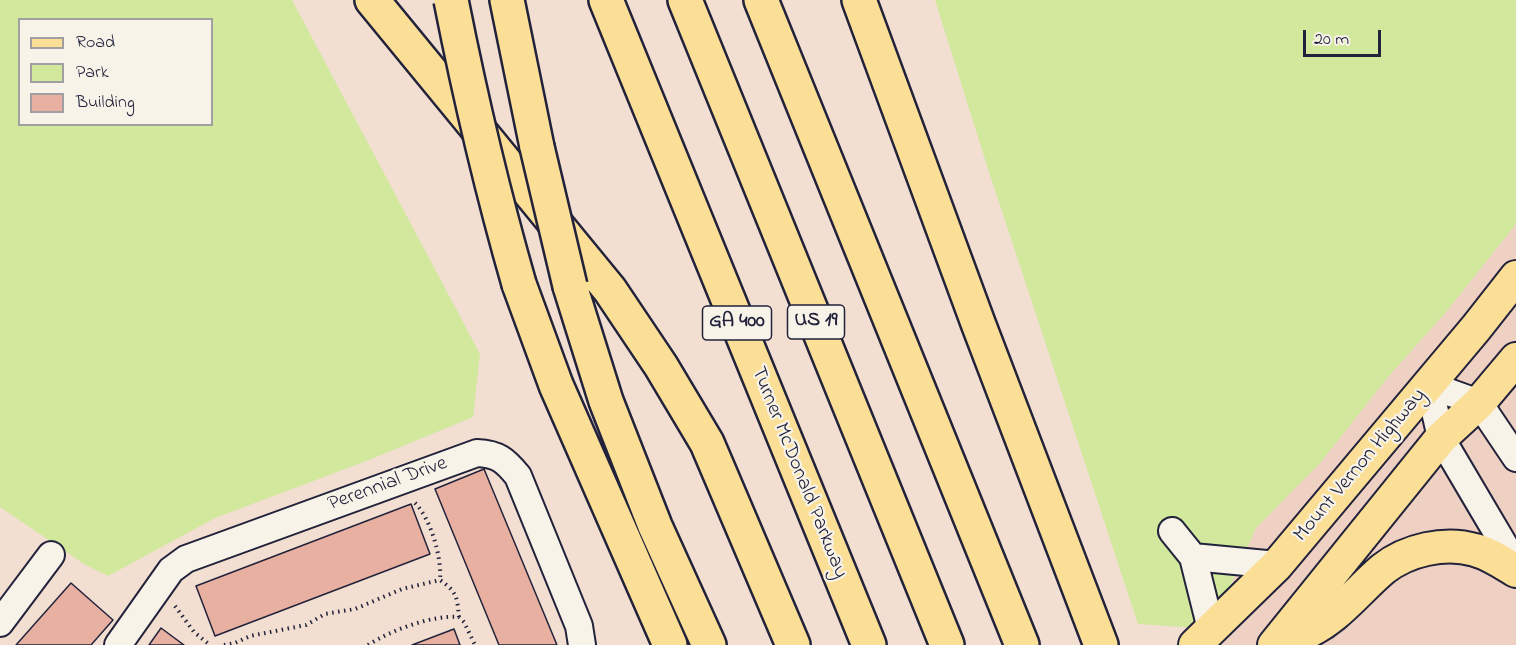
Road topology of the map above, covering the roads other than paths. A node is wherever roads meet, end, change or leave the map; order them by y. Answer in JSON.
{"nodes":[{"id":1,"x":372,"y":0,"type":"edge"},
{"id":2,"x":451,"y":0,"type":"edge"},
{"id":3,"x":507,"y":0,"type":"edge"},
{"id":4,"x":606,"y":0,"type":"edge"},
{"id":5,"x":686,"y":0,"type":"edge"},
{"id":6,"x":761,"y":0,"type":"edge"},
{"id":7,"x":859,"y":0,"type":"edge"},
{"id":8,"x":1516,"y":277,"type":"edge"},
{"id":9,"x":1516,"y":359,"type":"edge"},
{"id":10,"x":1429,"y":385,"type":"junction"},
{"id":11,"x":1479,"y":403,"type":"junction"},
{"id":12,"x":1441,"y":438,"type":"junction"},
{"id":13,"x":1516,"y":458,"type":"edge"},
{"id":14,"x":1172,"y":531,"type":"dead end"},
{"id":15,"x":51,"y":555,"type":"dead end"},
{"id":16,"x":1193,"y":558,"type":"junction"},
{"id":17,"x":1277,"y":565,"type":"junction"},
{"id":18,"x":1516,"y":565,"type":"edge"},
{"id":19,"x":1516,"y":571,"type":"edge"},
{"id":20,"x":0,"y":623,"type":"edge"},
{"id":21,"x":1203,"y":637,"type":"edge"},
{"id":22,"x":1275,"y":643,"type":"edge"},
{"id":23,"x":118,"y":645,"type":"edge"},
{"id":24,"x":582,"y":645,"type":"edge"},
{"id":25,"x":670,"y":645,"type":"edge"},
{"id":26,"x":709,"y":645,"type":"edge"},
{"id":27,"x":793,"y":645,"type":"edge"},
{"id":28,"x":869,"y":645,"type":"edge"},
{"id":29,"x":947,"y":645,"type":"edge"},
{"id":30,"x":1022,"y":645,"type":"edge"},
{"id":31,"x":1101,"y":645,"type":"edge"}],
"edges":[{"from":1,"to":27,"type":"highway"},
{"from":2,"to":25,"type":"highway","bridge":true},
{"from":3,"to":26,"type":"highway","bridge":true},
{"from":4,"to":28,"type":"highway","name":"Turner McDonald Parkway","number":"GA 400"},
{"from":5,"to":29,"type":"highway","number":"US 19"},
{"from":6,"to":30,"type":"highway"},
{"from":7,"to":31,"type":"highway"},
{"from":8,"to":10,"type":"main road","name":"Mount Vernon Highway"},
{"from":9,"to":11,"type":"main road","name":"Mount Vernon Highway"},
{"from":10,"to":11,"type":"street"},
{"from":10,"to":12,"type":"street"},
{"from":10,"to":17,"type":"main road","name":"Mount Vernon Highway"},
{"from":11,"to":12,"type":"main road","name":"Mount Vernon Highway"},
{"from":11,"to":13,"type":"street"},
{"from":12,"to":18,"type":"street"},
{"from":12,"to":22,"type":"main road","name":"Mount Vernon Highway"},
{"from":14,"to":16,"type":"street"},
{"from":15,"to":20,"type":"street"},
{"from":16,"to":17,"type":"street"},
{"from":16,"to":21,"type":"street"},
{"from":17,"to":21,"type":"main road","name":"Mount Vernon Highway"},
{"from":19,"to":22,"type":"main road"},
{"from":23,"to":24,"type":"street","name":"Perennial Drive"}]}
